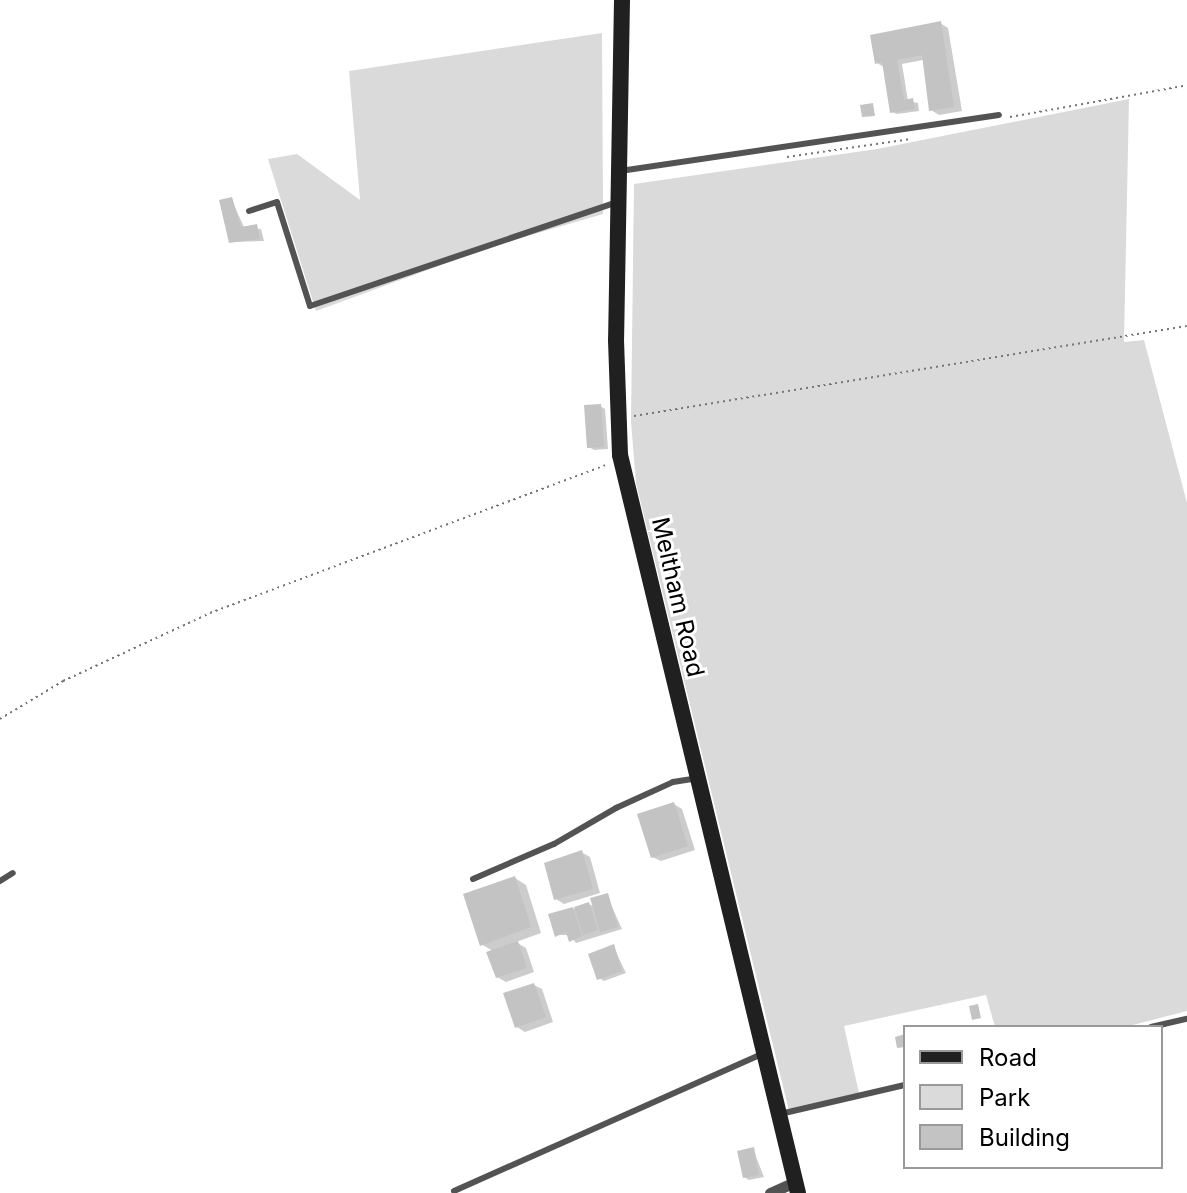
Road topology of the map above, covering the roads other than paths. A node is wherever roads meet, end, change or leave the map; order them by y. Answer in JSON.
{"nodes":[{"id":1,"x":622,"y":0,"type":"edge"},
{"id":2,"x":999,"y":115,"type":"dead end"},
{"id":3,"x":620,"y":171,"type":"junction"},
{"id":4,"x":618,"y":202,"type":"junction"},
{"id":5,"x":249,"y":211,"type":"dead end"},
{"id":6,"x":697,"y":778,"type":"junction"},
{"id":7,"x":13,"y":873,"type":"dead end"},
{"id":8,"x":473,"y":879,"type":"dead end"},
{"id":9,"x":0,"y":881,"type":"edge"},
{"id":10,"x":1187,"y":1019,"type":"edge"},
{"id":11,"x":1160,"y":1025,"type":"edge"},
{"id":12,"x":762,"y":1054,"type":"junction"},
{"id":13,"x":903,"y":1085,"type":"edge"},
{"id":14,"x":777,"y":1115,"type":"junction"},
{"id":15,"x":796,"y":1187,"type":"edge"},
{"id":16,"x":454,"y":1191,"type":"edge"},
{"id":17,"x":770,"y":1193,"type":"edge"}],
"edges":[{"from":1,"to":3,"type":"street","name":"Meltham Road"},
{"from":2,"to":3,"type":"lane"},
{"from":3,"to":4,"type":"street","name":"Meltham Road"},
{"from":4,"to":5,"type":"lane"},
{"from":4,"to":6,"type":"street","name":"Meltham Road"},
{"from":6,"to":8,"type":"lane"},
{"from":6,"to":12,"type":"street","name":"Meltham Road"},
{"from":7,"to":9,"type":"lane"},
{"from":10,"to":11,"type":"lane"},
{"from":12,"to":14,"type":"street","name":"Meltham Road"},
{"from":12,"to":16,"type":"lane"},
{"from":13,"to":14,"type":"lane"},
{"from":14,"to":15,"type":"street","name":"Meltham Road"},
{"from":15,"to":17,"type":"street"}]}
